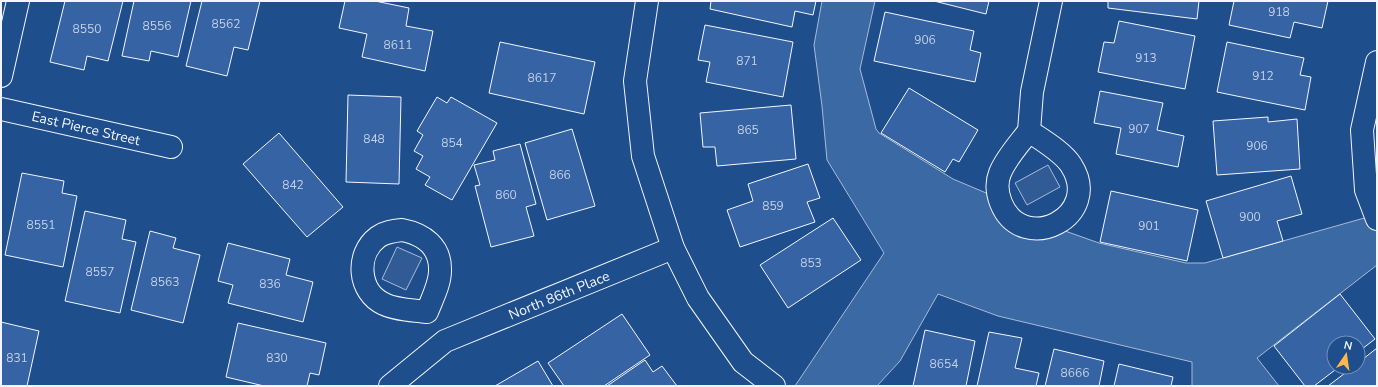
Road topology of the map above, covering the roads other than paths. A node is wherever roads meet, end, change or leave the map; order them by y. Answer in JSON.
{"nodes":[{"id":1,"x":18,"y":1,"type":"edge"},
{"id":2,"x":647,"y":1,"type":"edge"},
{"id":3,"x":1050,"y":1,"type":"edge"},
{"id":4,"x":1377,"y":62,"type":"edge"},
{"id":5,"x":1,"y":76,"type":"edge"},
{"id":6,"x":1,"y":109,"type":"edge"},
{"id":7,"x":1029,"y":131,"type":"dead end"},
{"id":8,"x":171,"y":147,"type":"dead end"},
{"id":9,"x":1377,"y":219,"type":"edge"},
{"id":10,"x":673,"y":248,"type":"junction"},
{"id":11,"x":427,"y":312,"type":"dead end"},
{"id":12,"x":446,"y":341,"type":"junction"},
{"id":13,"x":390,"y":386,"type":"edge"},
{"id":14,"x":774,"y":386,"type":"edge"}],
"edges":[{"from":1,"to":5,"type":"street"},
{"from":2,"to":10,"type":"street"},
{"from":3,"to":7,"type":"street"},
{"from":4,"to":9,"type":"street"},
{"from":6,"to":8,"type":"street","name":"East Pierce Street"},
{"from":10,"to":12,"type":"street","name":"North 86th Place"},
{"from":10,"to":14,"type":"street"},
{"from":11,"to":12,"type":"street"},
{"from":12,"to":13,"type":"street","name":"North 86th Place"}]}
